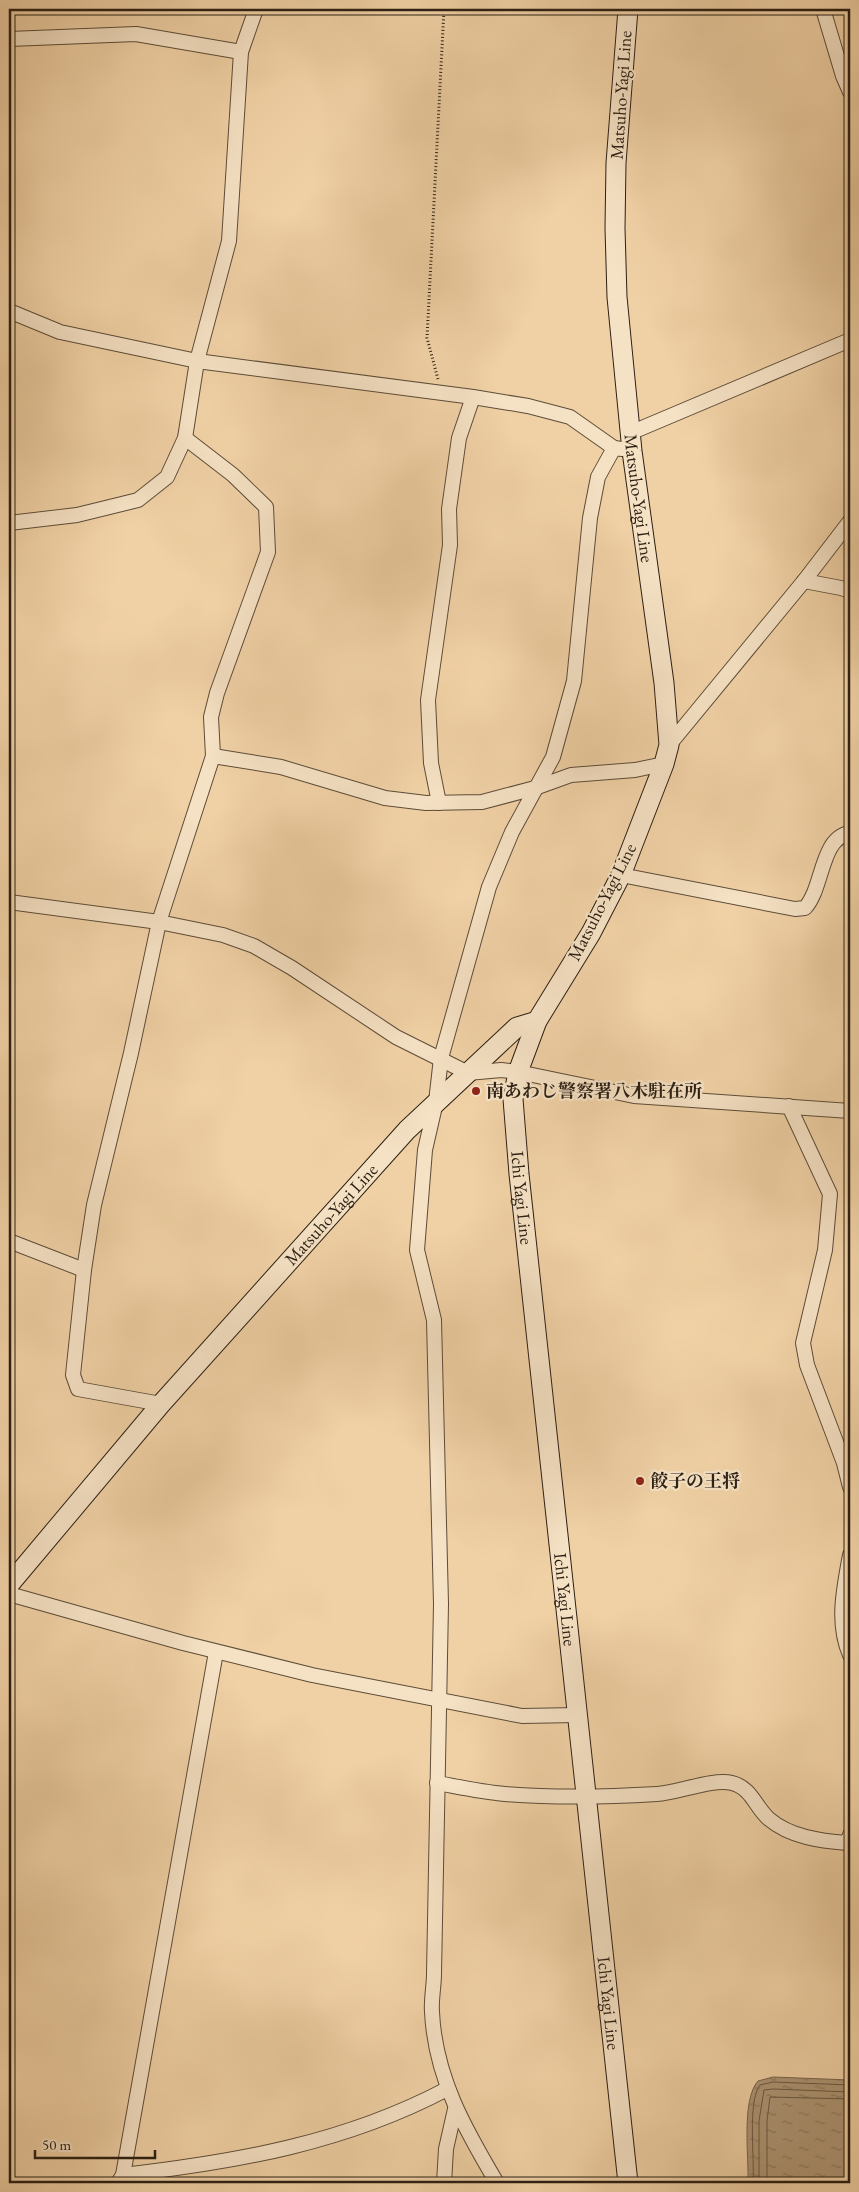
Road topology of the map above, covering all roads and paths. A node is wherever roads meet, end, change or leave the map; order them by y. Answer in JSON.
{"nodes":[{"id":1,"x":256,"y":9,"type":"edge"},
{"id":2,"x":444,"y":9,"type":"edge"},
{"id":3,"x":628,"y":9,"type":"edge"},
{"id":4,"x":823,"y":9,"type":"edge"},
{"id":5,"x":9,"y":39,"type":"edge"},
{"id":6,"x":241,"y":52,"type":"junction"},
{"id":7,"x":850,"y":92,"type":"edge"},
{"id":8,"x":9,"y":311,"type":"edge"},
{"id":9,"x":850,"y":340,"type":"edge"},
{"id":10,"x":197,"y":361,"type":"junction"},
{"id":11,"x":442,"y":392,"type":"junction"},
{"id":12,"x":474,"y":397,"type":"junction"},
{"id":13,"x":185,"y":438,"type":"junction"},
{"id":14,"x":625,"y":444,"type":"junction"},
{"id":15,"x":850,"y":521,"type":"edge"},
{"id":16,"x":9,"y":523,"type":"edge"},
{"id":17,"x":804,"y":581,"type":"junction"},
{"id":18,"x":850,"y":591,"type":"edge"},
{"id":19,"x":669,"y":745,"type":"junction"},
{"id":20,"x":213,"y":756,"type":"junction"},
{"id":21,"x":664,"y":764,"type":"junction"},
{"id":22,"x":535,"y":788,"type":"junction"},
{"id":23,"x":439,"y":803,"type":"junction"},
{"id":24,"x":850,"y":833,"type":"edge"},
{"id":25,"x":621,"y":874,"type":"junction"},
{"id":26,"x":9,"y":902,"type":"edge"},
{"id":27,"x":159,"y":922,"type":"junction"},
{"id":28,"x":537,"y":1021,"type":"junction"},
{"id":29,"x":441,"y":1058,"type":"junction"},
{"id":30,"x":518,"y":1072,"type":"junction"},
{"id":31,"x":468,"y":1073,"type":"junction"},
{"id":32,"x":436,"y":1102,"type":"junction"},
{"id":33,"x":789,"y":1106,"type":"junction"},
{"id":34,"x":850,"y":1111,"type":"edge"},
{"id":35,"x":9,"y":1241,"type":"edge"},
{"id":36,"x":84,"y":1270,"type":"junction"},
{"id":37,"x":161,"y":1404,"type":"junction"},
{"id":38,"x":850,"y":1487,"type":"edge"},
{"id":39,"x":850,"y":1555,"type":"edge"},
{"id":40,"x":9,"y":1585,"type":"edge"},
{"id":41,"x":9,"y":1594,"type":"edge"},
{"id":42,"x":216,"y":1652,"type":"junction"},
{"id":43,"x":850,"y":1655,"type":"edge"},
{"id":44,"x":438,"y":1700,"type":"junction"},
{"id":45,"x":577,"y":1715,"type":"junction"},
{"id":46,"x":437,"y":1783,"type":"junction"},
{"id":47,"x":586,"y":1796,"type":"junction"},
{"id":48,"x":850,"y":1835,"type":"edge"},
{"id":49,"x":447,"y":2089,"type":"junction"},
{"id":50,"x":455,"y":2109,"type":"junction"},
{"id":51,"x":121,"y":2179,"type":"edge"},
{"id":52,"x":444,"y":2183,"type":"edge"},
{"id":53,"x":497,"y":2183,"type":"edge"},
{"id":54,"x":628,"y":2183,"type":"edge"}],
"edges":[{"from":1,"to":6,"type":"street"},
{"from":2,"to":11,"type":"path"},
{"from":3,"to":14,"type":"main road","name":"Matsuho-Yagi Line"},
{"from":4,"to":7,"type":"street"},
{"from":5,"to":6,"type":"street"},
{"from":6,"to":10,"type":"street"},
{"from":8,"to":10,"type":"street"},
{"from":9,"to":14,"type":"street"},
{"from":10,"to":11,"type":"street"},
{"from":10,"to":13,"type":"street"},
{"from":11,"to":12,"type":"street"},
{"from":12,"to":14,"type":"street"},
{"from":12,"to":23,"type":"street"},
{"from":13,"to":16,"type":"street"},
{"from":13,"to":20,"type":"street"},
{"from":14,"to":19,"type":"main road","name":"Matsuho-Yagi Line"},
{"from":14,"to":22,"type":"street"},
{"from":15,"to":17,"type":"street"},
{"from":17,"to":18,"type":"street"},
{"from":17,"to":19,"type":"street"},
{"from":19,"to":21,"type":"main road","name":"Matsuho-Yagi Line"},
{"from":20,"to":23,"type":"street"},
{"from":20,"to":27,"type":"street"},
{"from":21,"to":22,"type":"street"},
{"from":21,"to":25,"type":"main road","name":"Matsuho-Yagi Line"},
{"from":22,"to":23,"type":"street"},
{"from":22,"to":29,"type":"street"},
{"from":24,"to":25,"type":"street"},
{"from":25,"to":28,"type":"main road","name":"Matsuho-Yagi Line"},
{"from":26,"to":27,"type":"street"},
{"from":27,"to":29,"type":"street"},
{"from":27,"to":36,"type":"street"},
{"from":28,"to":30,"type":"main road","name":"Ichi Yagi Line"},
{"from":28,"to":31,"type":"main road","name":"Matsuho-Yagi Line"},
{"from":29,"to":31,"type":"street"},
{"from":29,"to":32,"type":"street"},
{"from":30,"to":31,"type":"street"},
{"from":30,"to":33,"type":"street"},
{"from":30,"to":45,"type":"main road","name":"Ichi Yagi Line"},
{"from":31,"to":32,"type":"main road","name":"Matsuho-Yagi Line"},
{"from":32,"to":37,"type":"main road","name":"Matsuho-Yagi Line"},
{"from":32,"to":44,"type":"street"},
{"from":33,"to":34,"type":"street"},
{"from":33,"to":38,"type":"street"},
{"from":35,"to":36,"type":"street"},
{"from":36,"to":37,"type":"street"},
{"from":37,"to":40,"type":"main road","name":"Matsuho-Yagi Line"},
{"from":39,"to":43,"type":"street"},
{"from":41,"to":42,"type":"street"},
{"from":42,"to":44,"type":"street"},
{"from":42,"to":51,"type":"street"},
{"from":44,"to":45,"type":"street"},
{"from":44,"to":46,"type":"street"},
{"from":45,"to":47,"type":"main road","name":"Ichi Yagi Line"},
{"from":46,"to":47,"type":"street"},
{"from":46,"to":49,"type":"street"},
{"from":47,"to":48,"type":"street"},
{"from":47,"to":54,"type":"main road","name":"Ichi Yagi Line"},
{"from":49,"to":50,"type":"street"},
{"from":49,"to":51,"type":"street"},
{"from":50,"to":52,"type":"street"},
{"from":50,"to":53,"type":"street"}]}
